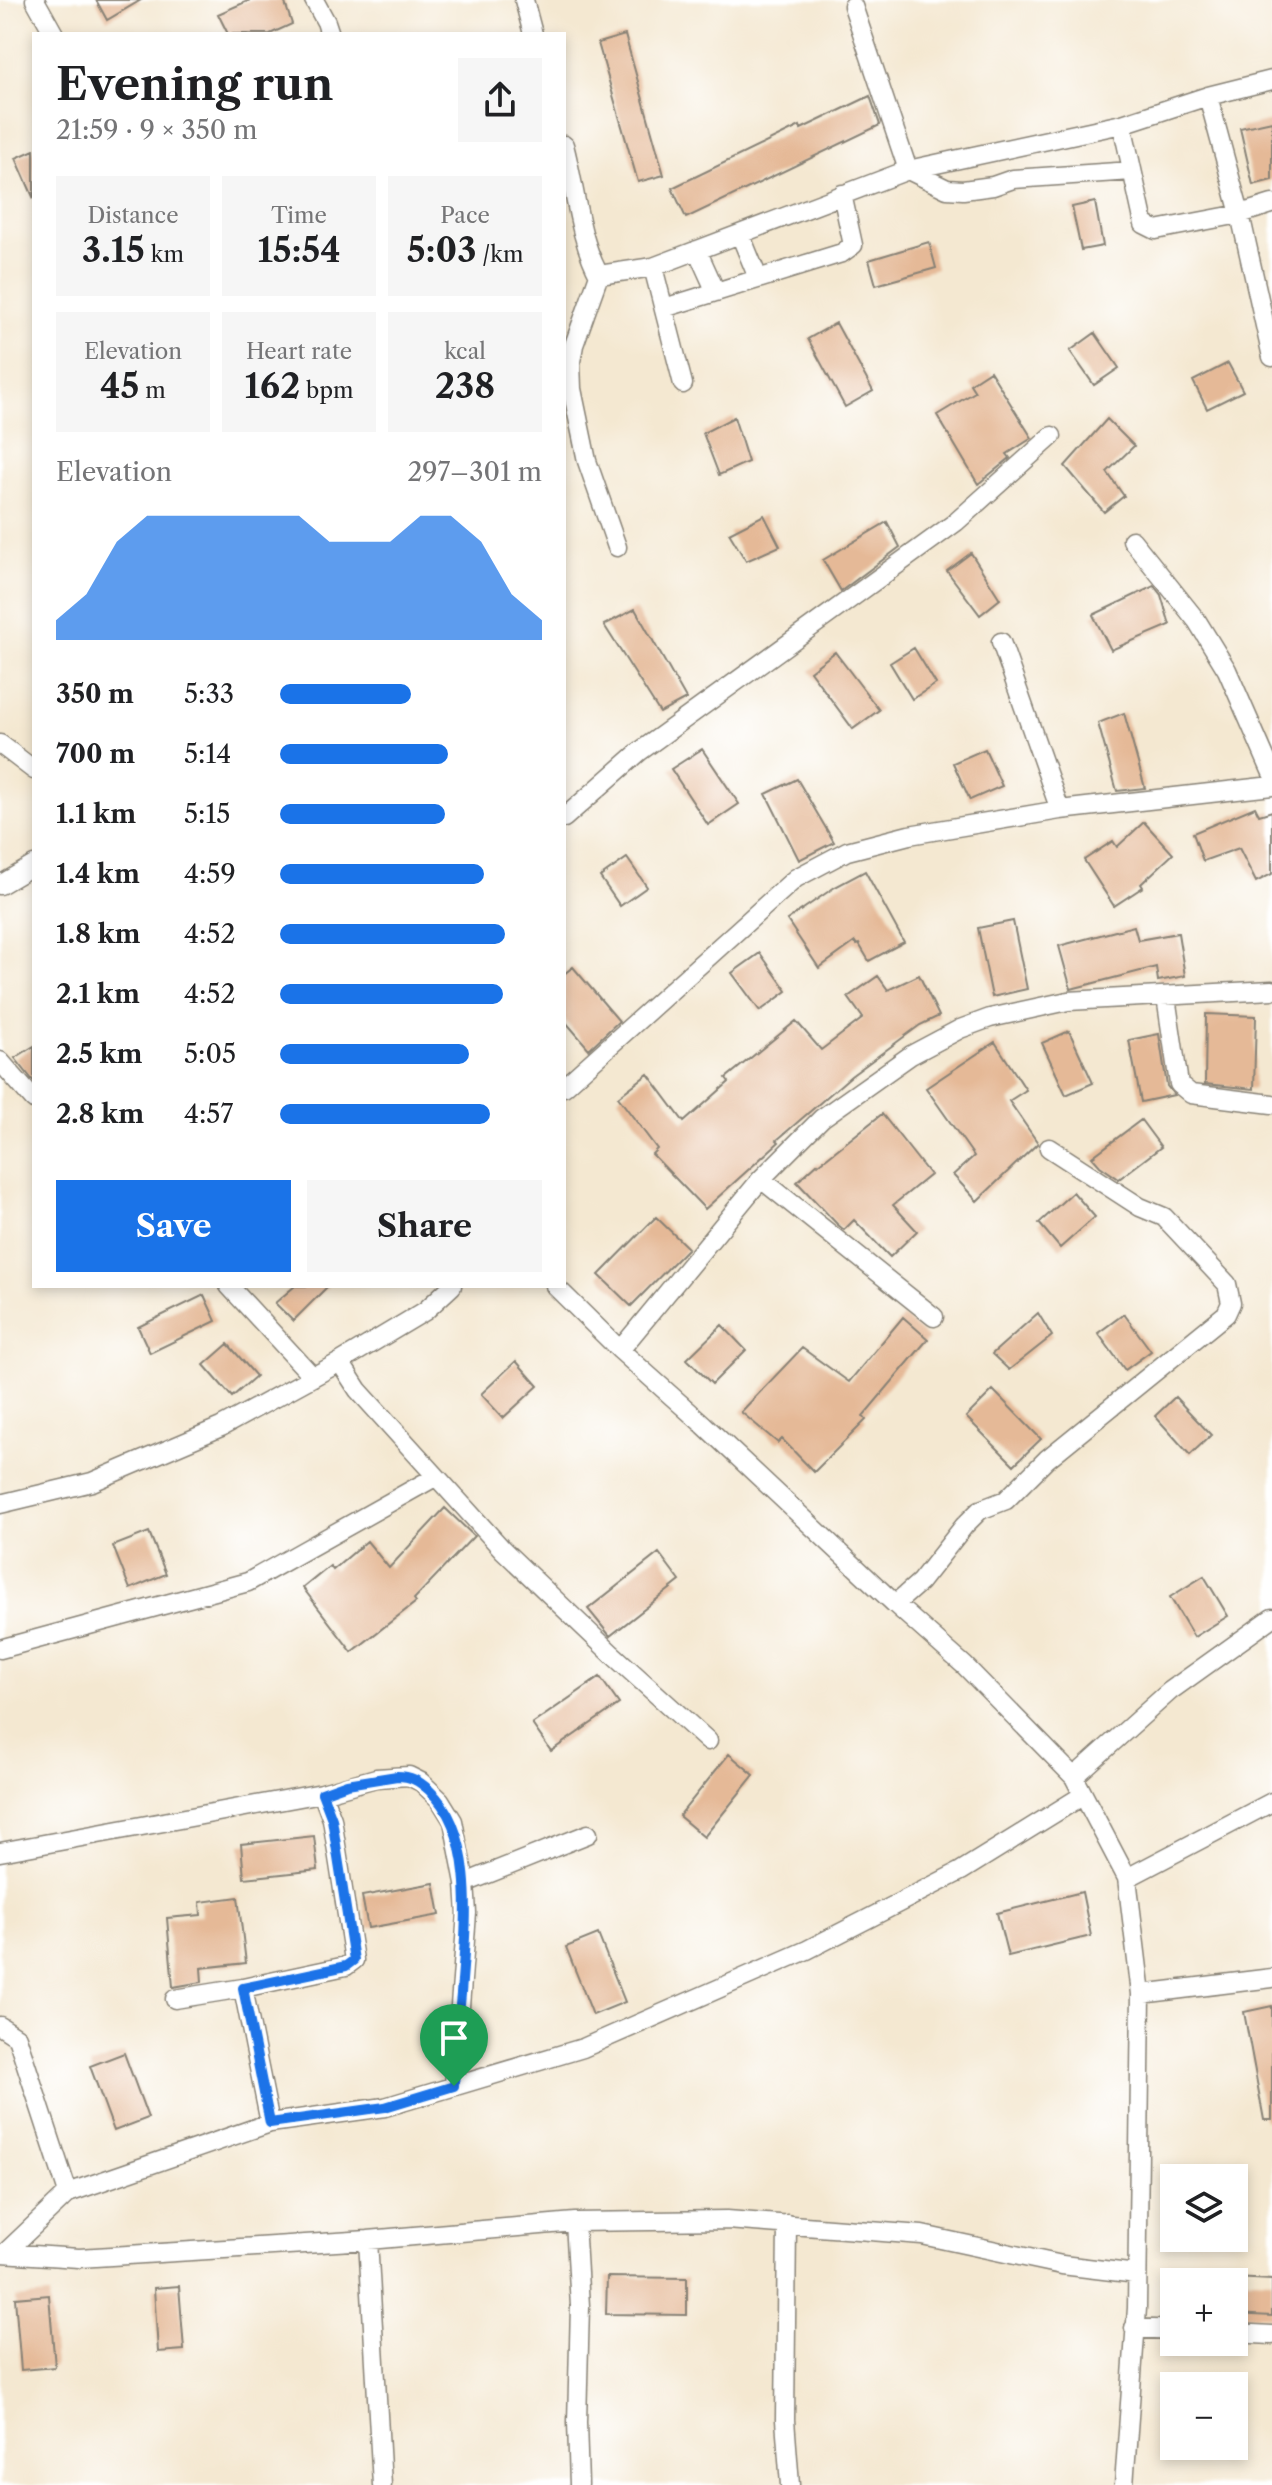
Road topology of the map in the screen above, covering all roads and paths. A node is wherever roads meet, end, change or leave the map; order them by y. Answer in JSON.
{"nodes":[{"id":1,"x":35,"y":0,"type":"edge"},
{"id":2,"x":314,"y":0,"type":"edge"},
{"id":3,"x":524,"y":0,"type":"edge"},
{"id":4,"x":853,"y":6,"type":"dead end"},
{"id":5,"x":53,"y":32,"type":"edge"},
{"id":6,"x":329,"y":32,"type":"edge"},
{"id":7,"x":532,"y":32,"type":"edge"},
{"id":8,"x":1272,"y":80,"type":"edge"},
{"id":9,"x":1208,"y":96,"type":"junction"},
{"id":10,"x":1122,"y":124,"type":"junction"},
{"id":11,"x":1005,"y":151,"type":"junction"},
{"id":12,"x":566,"y":156,"type":"edge"},
{"id":13,"x":908,"y":170,"type":"junction"},
{"id":14,"x":1132,"y":171,"type":"junction"},
{"id":15,"x":1013,"y":179,"type":"junction"},
{"id":16,"x":842,"y":194,"type":"junction"},
{"id":17,"x":1272,"y":204,"type":"edge"},
{"id":18,"x":1240,"y":214,"type":"junction"},
{"id":19,"x":740,"y":234,"type":"junction"},
{"id":20,"x":697,"y":250,"type":"junction"},
{"id":21,"x":653,"y":267,"type":"junction"},
{"id":22,"x":599,"y":275,"type":"junction"},
{"id":23,"x":758,"y":278,"type":"junction"},
{"id":24,"x":716,"y":292,"type":"junction"},
{"id":25,"x":664,"y":308,"type":"junction"},
{"id":26,"x":1272,"y":357,"type":"edge"},
{"id":27,"x":683,"y":384,"type":"dead end"},
{"id":28,"x":1052,"y":436,"type":"dead end"},
{"id":29,"x":1132,"y":540,"type":"dead end"},
{"id":30,"x":617,"y":547,"type":"dead end"},
{"id":31,"x":1001,"y":642,"type":"dead end"},
{"id":32,"x":0,"y":744,"type":"edge"},
{"id":33,"x":32,"y":768,"type":"edge"},
{"id":34,"x":1272,"y":773,"type":"edge"},
{"id":35,"x":1272,"y":786,"type":"edge"},
{"id":36,"x":1060,"y":810,"type":"junction"},
{"id":37,"x":566,"y":816,"type":"edge"},
{"id":38,"x":32,"y":866,"type":"edge"},
{"id":39,"x":0,"y":885,"type":"edge"},
{"id":40,"x":1272,"y":990,"type":"edge"},
{"id":41,"x":1166,"y":997,"type":"junction"},
{"id":42,"x":0,"y":1061,"type":"edge"},
{"id":43,"x":566,"y":1085,"type":"edge"},
{"id":44,"x":32,"y":1098,"type":"edge"},
{"id":45,"x":1272,"y":1104,"type":"edge"},
{"id":46,"x":1049,"y":1148,"type":"dead end"},
{"id":47,"x":761,"y":1179,"type":"junction"},
{"id":48,"x":231,"y":1288,"type":"edge"},
{"id":49,"x":450,"y":1288,"type":"edge"},
{"id":50,"x":557,"y":1288,"type":"edge"},
{"id":51,"x":934,"y":1317,"type":"dead end"},
{"id":52,"x":620,"y":1350,"type":"junction"},
{"id":53,"x":340,"y":1362,"type":"junction"},
{"id":54,"x":313,"y":1377,"type":"junction"},
{"id":55,"x":435,"y":1477,"type":"junction"},
{"id":56,"x":0,"y":1504,"type":"edge"},
{"id":57,"x":895,"y":1604,"type":"junction"},
{"id":58,"x":1272,"y":1618,"type":"edge"},
{"id":59,"x":0,"y":1649,"type":"edge"},
{"id":60,"x":708,"y":1741,"type":"dead end"},
{"id":61,"x":1074,"y":1777,"type":"junction"},
{"id":62,"x":322,"y":1793,"type":"junction"},
{"id":63,"x":1082,"y":1796,"type":"junction"},
{"id":64,"x":1272,"y":1802,"type":"edge"},
{"id":65,"x":588,"y":1834,"type":"dead end"},
{"id":66,"x":0,"y":1852,"type":"edge"},
{"id":67,"x":1127,"y":1878,"type":"junction"},
{"id":68,"x":465,"y":1883,"type":"junction"},
{"id":69,"x":1272,"y":1978,"type":"edge"},
{"id":70,"x":243,"y":1988,"type":"junction"},
{"id":71,"x":1141,"y":1994,"type":"junction"},
{"id":72,"x":175,"y":1999,"type":"dead end"},
{"id":73,"x":0,"y":2026,"type":"edge"},
{"id":74,"x":454,"y":2086,"type":"junction"},
{"id":75,"x":270,"y":2123,"type":"junction"},
{"id":76,"x":68,"y":2193,"type":"junction"},
{"id":77,"x":575,"y":2222,"type":"junction"},
{"id":78,"x":787,"y":2224,"type":"junction"},
{"id":79,"x":368,"y":2240,"type":"junction"},
{"id":80,"x":3,"y":2253,"type":"edge"},
{"id":81,"x":1137,"y":2274,"type":"junction"},
{"id":82,"x":1134,"y":2328,"type":"junction"},
{"id":83,"x":1160,"y":2329,"type":"edge"},
{"id":84,"x":1248,"y":2334,"type":"edge"},
{"id":85,"x":1272,"y":2335,"type":"edge"},
{"id":86,"x":382,"y":2485,"type":"edge"},
{"id":87,"x":579,"y":2485,"type":"edge"},
{"id":88,"x":790,"y":2485,"type":"edge"},
{"id":89,"x":1124,"y":2485,"type":"edge"}],
"edges":[{"from":1,"to":5,"type":"street"},
{"from":2,"to":6,"type":"street"},
{"from":3,"to":7,"type":"street"},
{"from":4,"to":13,"type":"street"},
{"from":8,"to":9,"type":"street"},
{"from":9,"to":10,"type":"street"},
{"from":9,"to":18,"type":"street"},
{"from":10,"to":11,"type":"street"},
{"from":10,"to":14,"type":"street"},
{"from":11,"to":13,"type":"street"},
{"from":11,"to":15,"type":"street"},
{"from":12,"to":22,"type":"street"},
{"from":13,"to":15,"type":"street"},
{"from":13,"to":16,"type":"street"},
{"from":14,"to":15,"type":"street"},
{"from":14,"to":18,"type":"street"},
{"from":16,"to":19,"type":"street"},
{"from":16,"to":23,"type":"street"},
{"from":17,"to":18,"type":"street"},
{"from":18,"to":26,"type":"street"},
{"from":19,"to":20,"type":"street"},
{"from":19,"to":23,"type":"street"},
{"from":20,"to":21,"type":"street"},
{"from":20,"to":24,"type":"street"},
{"from":21,"to":22,"type":"street"},
{"from":21,"to":25,"type":"street"},
{"from":22,"to":30,"type":"street"},
{"from":23,"to":24,"type":"street"},
{"from":24,"to":25,"type":"street"},
{"from":25,"to":27,"type":"street"},
{"from":28,"to":37,"type":"street"},
{"from":29,"to":34,"type":"street"},
{"from":31,"to":36,"type":"street"},
{"from":32,"to":33,"type":"street"},
{"from":35,"to":36,"type":"street"},
{"from":36,"to":43,"type":"street"},
{"from":38,"to":39,"type":"street"},
{"from":40,"to":41,"type":"street"},
{"from":41,"to":45,"type":"street"},
{"from":41,"to":47,"type":"street"},
{"from":42,"to":44,"type":"street"},
{"from":46,"to":57,"type":"street"},
{"from":47,"to":51,"type":"street"},
{"from":47,"to":52,"type":"street"},
{"from":48,"to":54,"type":"street"},
{"from":49,"to":53,"type":"street"},
{"from":50,"to":52,"type":"street"},
{"from":52,"to":57,"type":"street"},
{"from":53,"to":54,"type":"street"},
{"from":53,"to":55,"type":"street"},
{"from":54,"to":56,"type":"street"},
{"from":55,"to":59,"type":"street"},
{"from":55,"to":60,"type":"street"},
{"from":57,"to":61,"type":"street"},
{"from":58,"to":61,"type":"street"},
{"from":61,"to":63,"type":"street"},
{"from":62,"to":66,"type":"street"},
{"from":62,"to":68,"type":"street"},
{"from":62,"to":70,"type":"street"},
{"from":63,"to":67,"type":"street"},
{"from":63,"to":74,"type":"street"},
{"from":64,"to":67,"type":"street"},
{"from":65,"to":68,"type":"street"},
{"from":67,"to":71,"type":"street"},
{"from":68,"to":74,"type":"street"},
{"from":69,"to":71,"type":"street"},
{"from":70,"to":72,"type":"street"},
{"from":70,"to":75,"type":"street"},
{"from":71,"to":81,"type":"street"},
{"from":73,"to":76,"type":"street"},
{"from":74,"to":75,"type":"street"},
{"from":75,"to":76,"type":"street"},
{"from":76,"to":80,"type":"street"},
{"from":77,"to":78,"type":"street"},
{"from":77,"to":79,"type":"street"},
{"from":77,"to":87,"type":"street"},
{"from":78,"to":81,"type":"street"},
{"from":78,"to":88,"type":"street"},
{"from":79,"to":80,"type":"street"},
{"from":79,"to":86,"type":"street"},
{"from":81,"to":82,"type":"street"},
{"from":82,"to":83,"type":"street"},
{"from":82,"to":89,"type":"street"},
{"from":84,"to":85,"type":"street"}]}
